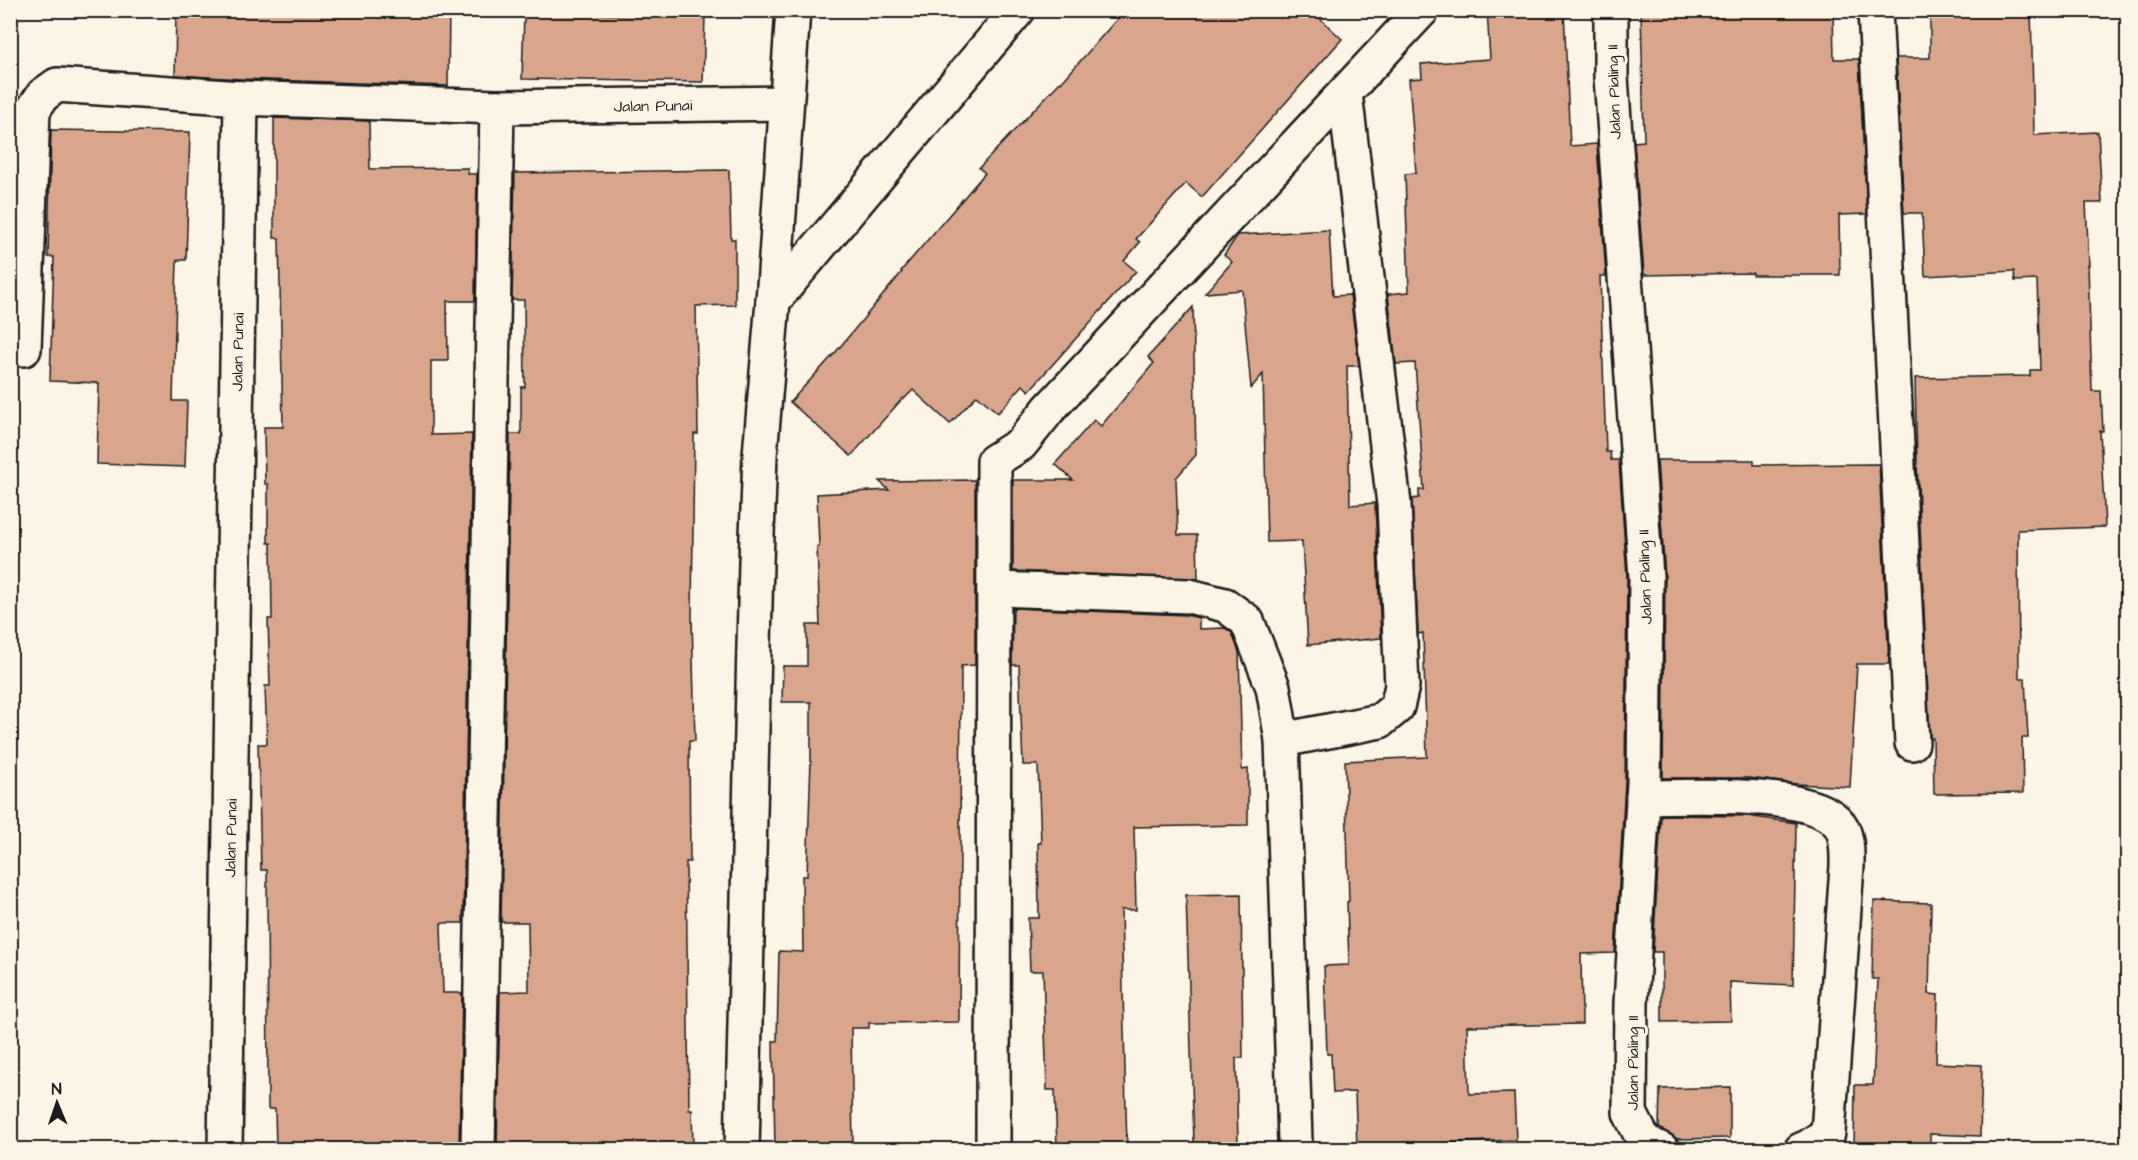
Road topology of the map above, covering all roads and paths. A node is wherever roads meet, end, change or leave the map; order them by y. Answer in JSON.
{"nodes":[{"id":1,"x":793,"y":10,"type":"edge"},
{"id":2,"x":1018,"y":10,"type":"edge"},
{"id":3,"x":1422,"y":10,"type":"edge"},
{"id":4,"x":1611,"y":10,"type":"edge"},
{"id":5,"x":1875,"y":10,"type":"edge"},
{"id":6,"x":1345,"y":93,"type":"junction"},
{"id":7,"x":241,"y":98,"type":"junction"},
{"id":8,"x":785,"y":103,"type":"junction"},
{"id":9,"x":497,"y":107,"type":"junction"},
{"id":10,"x":773,"y":302,"type":"junction"},
{"id":11,"x":24,"y":349,"type":"dead end"},
{"id":12,"x":994,"y":589,"type":"junction"},
{"id":13,"x":1282,"y":740,"type":"junction"},
{"id":14,"x":1912,"y":742,"type":"dead end"},
{"id":15,"x":1643,"y":797,"type":"junction"},
{"id":16,"x":1295,"y":1141,"type":"dead end"},
{"id":17,"x":1653,"y":1145,"type":"edge"},
{"id":18,"x":225,"y":1149,"type":"edge"},
{"id":19,"x":478,"y":1149,"type":"edge"},
{"id":20,"x":742,"y":1149,"type":"edge"},
{"id":21,"x":993,"y":1149,"type":"edge"},
{"id":22,"x":1801,"y":1149,"type":"edge"}],
"edges":[{"from":1,"to":8,"type":"street"},
{"from":2,"to":10,"type":"street"},
{"from":3,"to":6,"type":"street"},
{"from":4,"to":15,"type":"street","name":"Jalan Pialing II"},
{"from":5,"to":14,"type":"street"},
{"from":6,"to":12,"type":"street"},
{"from":6,"to":13,"type":"street"},
{"from":7,"to":9,"type":"street","name":"Jalan Punai"},
{"from":7,"to":11,"type":"street"},
{"from":7,"to":18,"type":"street","name":"Jalan Punai"},
{"from":8,"to":9,"type":"street","name":"Jalan Punai"},
{"from":8,"to":10,"type":"street"},
{"from":9,"to":19,"type":"street"},
{"from":10,"to":20,"type":"street"},
{"from":12,"to":13,"type":"street"},
{"from":12,"to":21,"type":"street"},
{"from":13,"to":16,"type":"street"},
{"from":15,"to":17,"type":"street","name":"Jalan Pialing II"},
{"from":15,"to":22,"type":"street"}]}
